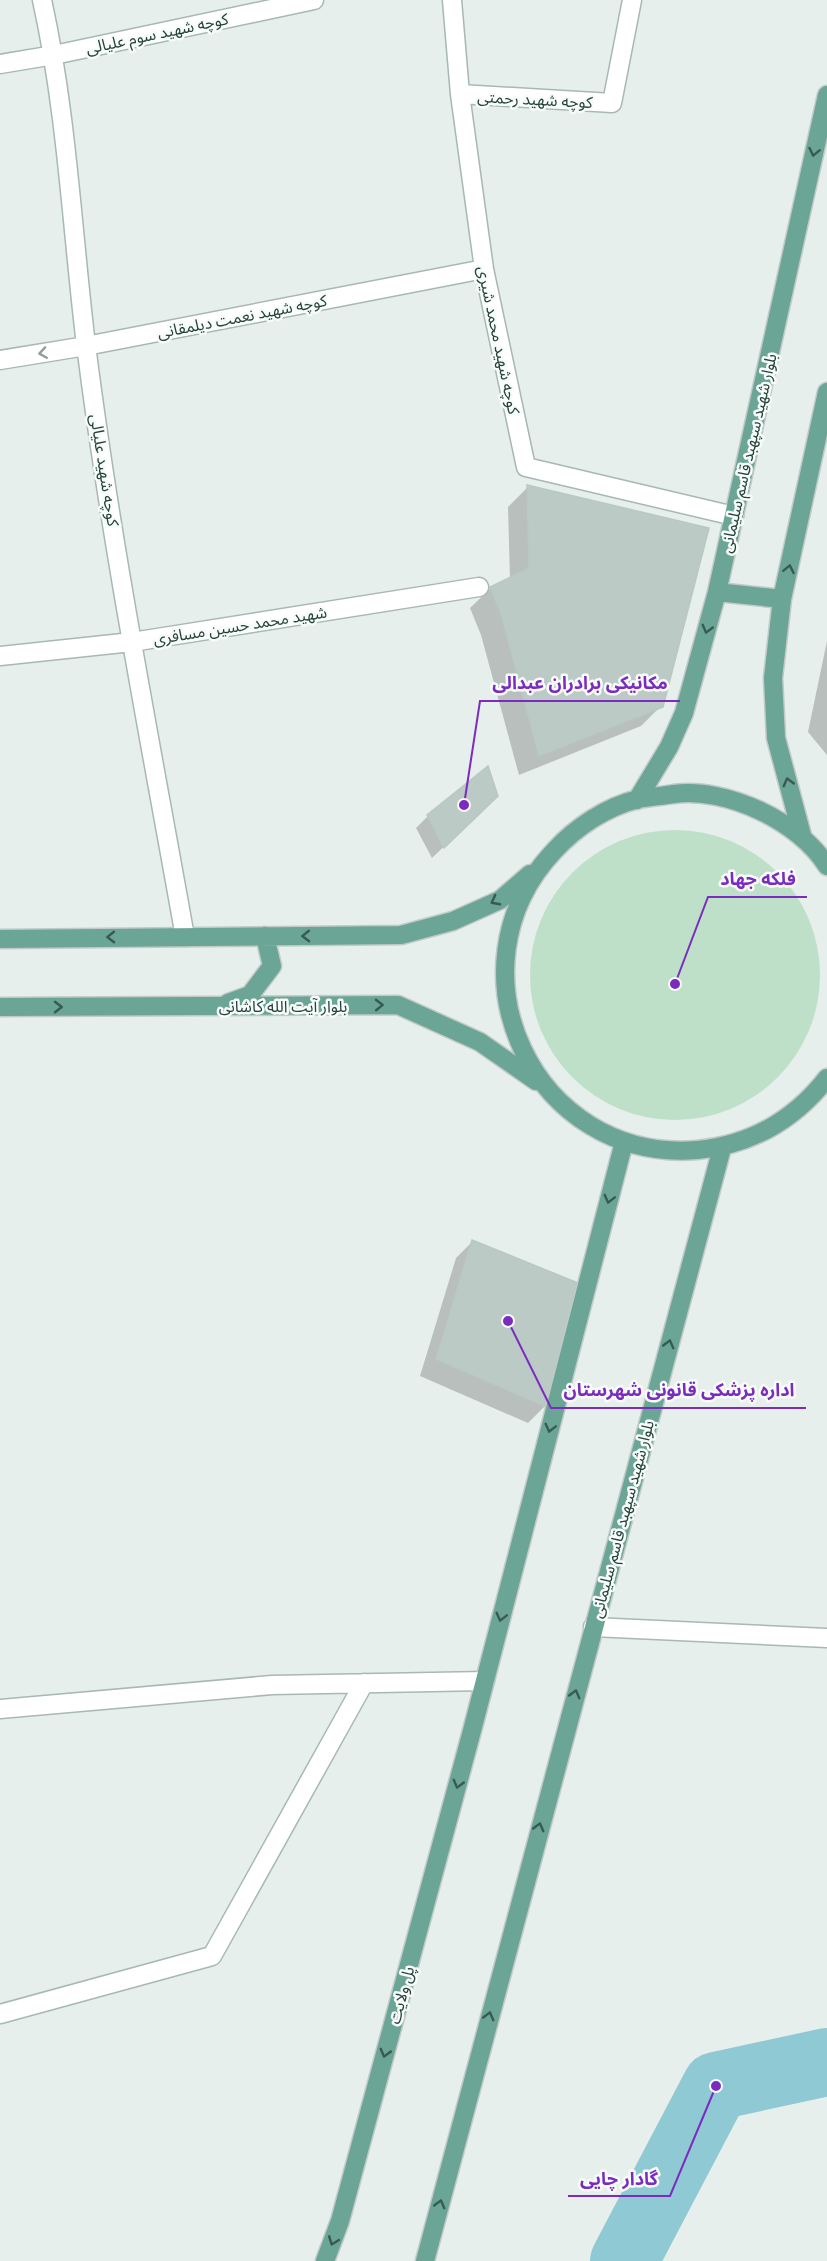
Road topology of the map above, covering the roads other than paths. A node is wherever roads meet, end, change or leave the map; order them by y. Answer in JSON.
{"nodes":[{"id":1,"x":42,"y":0,"type":"edge"},
{"id":2,"x":314,"y":0,"type":"edge"},
{"id":3,"x":452,"y":0,"type":"edge"},
{"id":4,"x":632,"y":0,"type":"edge"},
{"id":5,"x":54,"y":55,"type":"junction"},
{"id":6,"x":0,"y":64,"type":"edge"},
{"id":7,"x":460,"y":94,"type":"junction"},
{"id":8,"x":827,"y":94,"type":"edge"},
{"id":9,"x":484,"y":269,"type":"junction"},
{"id":10,"x":86,"y":346,"type":"junction"},
{"id":11,"x":0,"y":360,"type":"edge"},
{"id":12,"x":827,"y":392,"type":"edge"},
{"id":13,"x":734,"y":516,"type":"junction"},
{"id":14,"x":479,"y":587,"type":"dead end"},
{"id":15,"x":717,"y":592,"type":"junction"},
{"id":16,"x":782,"y":600,"type":"junction"},
{"id":17,"x":132,"y":642,"type":"junction"},
{"id":18,"x":0,"y":656,"type":"edge"},
{"id":19,"x":637,"y":800,"type":"junction"},
{"id":20,"x":803,"y":838,"type":"junction"},
{"id":21,"x":826,"y":862,"type":"edge"},
{"id":22,"x":540,"y":865,"type":"junction"},
{"id":23,"x":265,"y":936,"type":"junction"},
{"id":24,"x":185,"y":937,"type":"junction"},
{"id":25,"x":0,"y":939,"type":"edge"},
{"id":26,"x":218,"y":1006,"type":"junction"},
{"id":27,"x":0,"y":1007,"type":"edge"},
{"id":28,"x":827,"y":1078,"type":"edge"},
{"id":29,"x":827,"y":1084,"type":"edge"},
{"id":30,"x":543,"y":1086,"type":"junction"},
{"id":31,"x":808,"y":1102,"type":"junction"},
{"id":32,"x":624,"y":1142,"type":"junction"},
{"id":33,"x":722,"y":1148,"type":"junction"},
{"id":34,"x":593,"y":1627,"type":"junction"},
{"id":35,"x":827,"y":1638,"type":"edge"},
{"id":36,"x":485,"y":1680,"type":"junction"},
{"id":37,"x":363,"y":1683,"type":"junction"},
{"id":38,"x":0,"y":1709,"type":"edge"},
{"id":39,"x":0,"y":2014,"type":"edge"},
{"id":40,"x":325,"y":2261,"type":"edge"},
{"id":41,"x":424,"y":2261,"type":"edge"}],
"edges":[{"from":1,"to":5,"type":"street","name":"کوچه شهید علیالی"},
{"from":2,"to":5,"type":"street","name":"کوچه شهید سوم علیالی"},
{"from":3,"to":7,"type":"street","name":"کوچه شهید محمد شیری"},
{"from":4,"to":7,"type":"street","name":"کوچه شهید رحمتی"},
{"from":5,"to":6,"type":"street","name":"کوچه شهید سوم علیالی"},
{"from":5,"to":10,"type":"street","name":"کوچه شهید علیالی"},
{"from":7,"to":9,"type":"street","name":"کوچه شهید محمد شیری"},
{"from":8,"to":13,"type":"main road","name":"بلوار شهید سپهبد قاسم سلیمانی","one_way":true},
{"from":9,"to":10,"type":"street","name":"کوچه شهید نعمت دیلمقانی"},
{"from":9,"to":13,"type":"street","name":"کوچه شهید محمد شیری"},
{"from":10,"to":11,"type":"street","name":"کوچه شهید نعمت دیلمقانی","one_way":true},
{"from":10,"to":17,"type":"street","name":"کوچه شهید علیالی"},
{"from":16,"to":12,"type":"main road","one_way":true},
{"from":13,"to":15,"type":"main road","name":"بلوار شهید سپهبد قاسم سلیمانی"},
{"from":14,"to":17,"type":"street","name":"شهید محمد حسین مسافری"},
{"from":15,"to":16,"type":"main road"},
{"from":15,"to":19,"type":"main road","name":"بلوار شهید سپهبد قاسم سلیمانی","one_way":true},
{"from":20,"to":16,"type":"main road","one_way":true},
{"from":17,"to":18,"type":"street","name":"شهید محمد حسین مسافری"},
{"from":17,"to":24,"type":"street","name":"کوچه شهید علیالی"},
{"from":19,"to":20,"type":"main road"},
{"from":19,"to":22,"type":"main road"},
{"from":20,"to":21,"type":"main road"},
{"from":22,"to":23,"type":"main road","one_way":true},
{"from":22,"to":30,"type":"main road"},
{"from":23,"to":24,"type":"main road"},
{"from":23,"to":26,"type":"main road"},
{"from":24,"to":25,"type":"main road","one_way":true},
{"from":27,"to":26,"type":"main road","name":"بلوار آیت الله کاشانی","one_way":true},
{"from":26,"to":30,"type":"main road","name":"بلوار آیت الله کاشانی","one_way":true},
{"from":28,"to":31,"type":"main road"},
{"from":29,"to":31,"type":"main road"},
{"from":30,"to":32,"type":"main road"},
{"from":31,"to":33,"type":"main road"},
{"from":32,"to":33,"type":"main road"},
{"from":32,"to":36,"type":"main road","one_way":true},
{"from":34,"to":33,"type":"main road","name":"بلوار شهید سپهبد قاسم سلیمانی","one_way":true},
{"from":34,"to":35,"type":"street"},
{"from":41,"to":34,"type":"main road","name":"بلوار شهید سپهبد قاسم سلیمانی","one_way":true},
{"from":36,"to":37,"type":"street"},
{"from":36,"to":40,"type":"main road","name":"پل ولایت","one_way":true},
{"from":37,"to":38,"type":"street"},
{"from":37,"to":39,"type":"street"}]}
